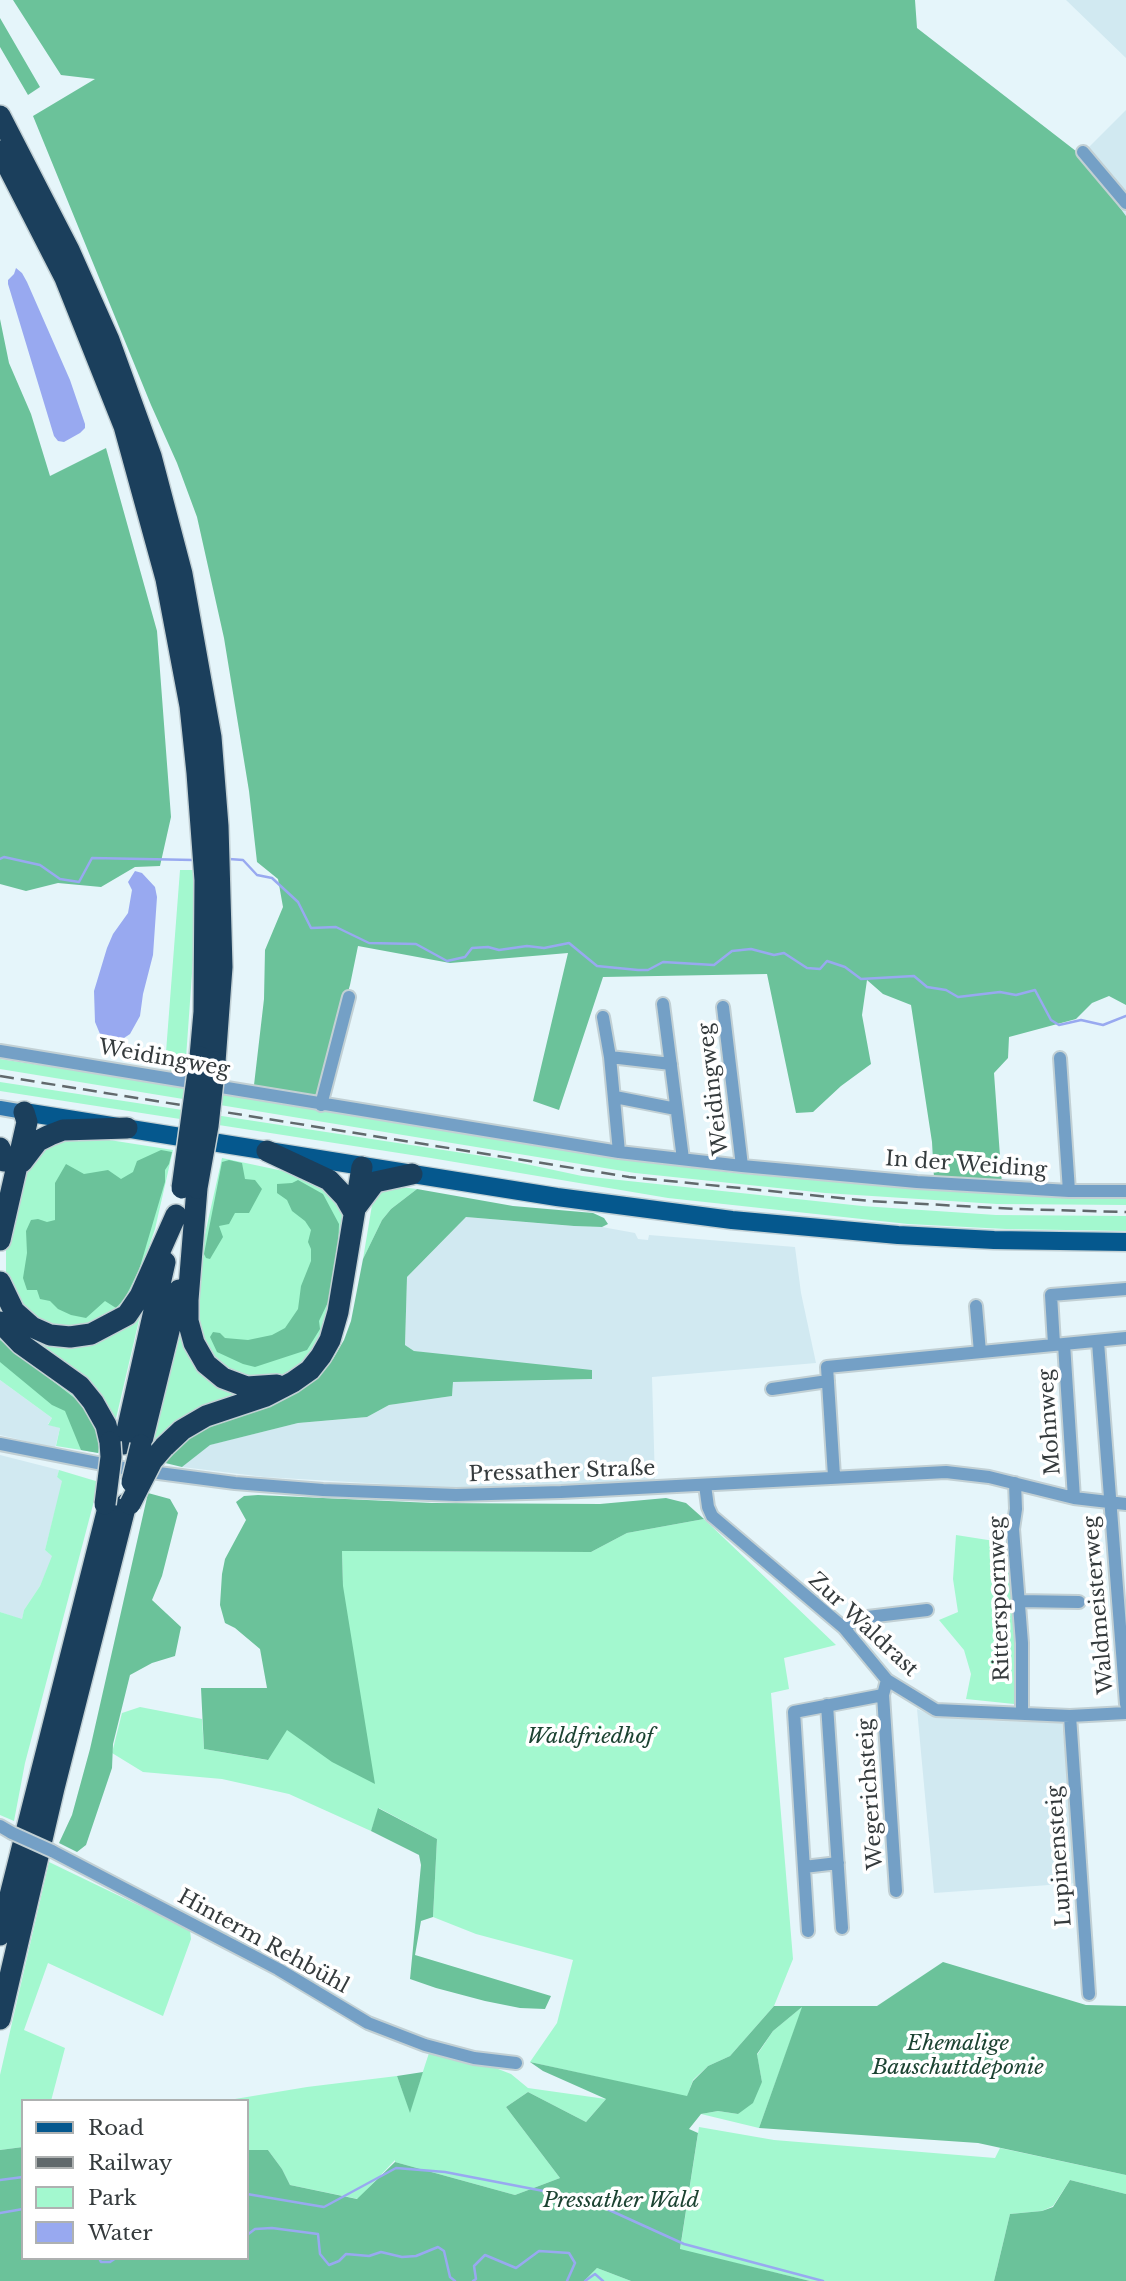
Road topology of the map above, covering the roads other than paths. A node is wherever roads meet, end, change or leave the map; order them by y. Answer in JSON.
{"nodes":[{"id":1,"x":0,"y":116,"type":"edge"},
{"id":2,"x":0,"y":151,"type":"edge"},
{"id":3,"x":1083,"y":152,"type":"dead end"},
{"id":4,"x":1126,"y":203,"type":"edge"},
{"id":5,"x":209,"y":826,"type":"junction"},
{"id":6,"x":349,"y":997,"type":"dead end"},
{"id":7,"x":663,"y":1004,"type":"dead end"},
{"id":8,"x":723,"y":1007,"type":"dead end"},
{"id":9,"x":603,"y":1017,"type":"dead end"},
{"id":10,"x":0,"y":1051,"type":"edge"},
{"id":11,"x":610,"y":1057,"type":"junction"},
{"id":12,"x":1060,"y":1058,"type":"dead end"},
{"id":13,"x":671,"y":1064,"type":"junction"},
{"id":14,"x":615,"y":1097,"type":"junction"},
{"id":15,"x":321,"y":1105,"type":"junction"},
{"id":16,"x":0,"y":1108,"type":"edge"},
{"id":17,"x":676,"y":1109,"type":"junction"},
{"id":18,"x":24,"y":1112,"type":"junction"},
{"id":19,"x":127,"y":1128,"type":"junction"},
{"id":20,"x":267,"y":1151,"type":"junction"},
{"id":21,"x":619,"y":1152,"type":"junction"},
{"id":22,"x":683,"y":1159,"type":"junction"},
{"id":23,"x":5,"y":1165,"type":"edge"},
{"id":24,"x":742,"y":1166,"type":"junction"},
{"id":25,"x":362,"y":1167,"type":"junction"},
{"id":26,"x":412,"y":1174,"type":"junction"},
{"id":27,"x":860,"y":1177,"type":"joint"},
{"id":28,"x":1069,"y":1191,"type":"junction"},
{"id":29,"x":1126,"y":1191,"type":"edge"},
{"id":30,"x":187,"y":1200,"type":"junction"},
{"id":31,"x":354,"y":1211,"type":"junction"},
{"id":32,"x":0,"y":1240,"type":"edge"},
{"id":33,"x":1126,"y":1242,"type":"edge"},
{"id":34,"x":0,"y":1282,"type":"edge"},
{"id":35,"x":1126,"y":1289,"type":"edge"},
{"id":36,"x":976,"y":1306,"type":"dead end"},
{"id":37,"x":0,"y":1322,"type":"edge"},
{"id":38,"x":1126,"y":1338,"type":"edge"},
{"id":39,"x":1098,"y":1342,"type":"junction"},
{"id":40,"x":1059,"y":1344,"type":"junction"},
{"id":41,"x":980,"y":1352,"type":"junction"},
{"id":42,"x":828,"y":1381,"type":"junction"},
{"id":43,"x":293,"y":1382,"type":"junction"},
{"id":44,"x":772,"y":1389,"type":"dead end"},
{"id":45,"x":0,"y":1444,"type":"edge"},
{"id":46,"x":125,"y":1444,"type":"junction"},
{"id":47,"x":834,"y":1476,"type":"junction"},
{"id":48,"x":1015,"y":1483,"type":"junction"},
{"id":49,"x":705,"y":1485,"type":"junction"},
{"id":50,"x":1074,"y":1498,"type":"junction"},
{"id":51,"x":1110,"y":1503,"type":"junction"},
{"id":52,"x":1126,"y":1504,"type":"edge"},
{"id":53,"x":119,"y":1507,"type":"junction"},
{"id":54,"x":1019,"y":1601,"type":"junction"},
{"id":55,"x":1079,"y":1602,"type":"dead end"},
{"id":56,"x":927,"y":1610,"type":"dead end"},
{"id":57,"x":844,"y":1628,"type":"junction"},
{"id":58,"x":887,"y":1680,"type":"junction"},
{"id":59,"x":883,"y":1695,"type":"junction"},
{"id":60,"x":1126,"y":1704,"type":"edge"},
{"id":61,"x":827,"y":1705,"type":"junction"},
{"id":62,"x":1126,"y":1713,"type":"edge"},
{"id":63,"x":1022,"y":1714,"type":"junction"},
{"id":64,"x":1070,"y":1716,"type":"junction"},
{"id":65,"x":0,"y":1826,"type":"edge"},
{"id":66,"x":838,"y":1863,"type":"junction"},
{"id":67,"x":804,"y":1867,"type":"junction"},
{"id":68,"x":896,"y":1891,"type":"dead end"},
{"id":69,"x":842,"y":1928,"type":"dead end"},
{"id":70,"x":808,"y":1931,"type":"dead end"},
{"id":71,"x":0,"y":1935,"type":"edge"},
{"id":72,"x":1089,"y":1994,"type":"dead end"},
{"id":73,"x":0,"y":2019,"type":"edge"},
{"id":74,"x":516,"y":2063,"type":"dead end"}],
"edges":[{"from":1,"to":5,"type":"highway"},
{"from":2,"to":5,"type":"highway"},
{"from":3,"to":4,"type":"street"},
{"from":5,"to":30,"type":"highway","bridge":true},
{"from":6,"to":15,"type":"street"},
{"from":7,"to":13,"type":"street","name":"Weidingweg"},
{"from":8,"to":24,"type":"street","name":"Weidingweg"},
{"from":9,"to":11,"type":"street"},
{"from":10,"to":15,"type":"street","name":"Weidingweg"},
{"from":11,"to":13,"type":"street","name":"Weidingweg"},
{"from":11,"to":14,"type":"street"},
{"from":12,"to":28,"type":"street","name":"In der Weiding"},
{"from":13,"to":17,"type":"street","name":"Weidingweg"},
{"from":14,"to":17,"type":"street","name":"Weidingweg"},
{"from":14,"to":21,"type":"street"},
{"from":15,"to":21,"type":"street","name":"Weidingweg"},
{"from":16,"to":18,"type":"main road"},
{"from":17,"to":22,"type":"street","name":"Weidingweg"},
{"from":18,"to":19,"type":"main road"},
{"from":18,"to":23,"type":"highway"},
{"from":19,"to":20,"type":"main road"},
{"from":19,"to":23,"type":"highway"},
{"from":20,"to":25,"type":"main road"},
{"from":20,"to":31,"type":"highway"},
{"from":21,"to":22,"type":"street","name":"Weidingweg"},
{"from":22,"to":24,"type":"street","name":"Weidingweg"},
{"from":23,"to":32,"type":"highway"},
{"from":24,"to":27,"type":"street","name":"Weidingweg"},
{"from":25,"to":26,"type":"main road"},
{"from":25,"to":31,"type":"highway"},
{"from":26,"to":31,"type":"highway"},
{"from":26,"to":33,"type":"main road"},
{"from":27,"to":28,"type":"street","name":"In der Weiding"},
{"from":28,"to":29,"type":"street","name":"In der Weiding"},
{"from":30,"to":34,"type":"highway"},
{"from":30,"to":43,"type":"highway"},
{"from":30,"to":46,"type":"highway"},
{"from":31,"to":43,"type":"highway"},
{"from":35,"to":40,"type":"street","name":"Mohnweg"},
{"from":36,"to":41,"type":"street"},
{"from":37,"to":46,"type":"highway"},
{"from":38,"to":39,"type":"street"},
{"from":39,"to":40,"type":"street"},
{"from":39,"to":51,"type":"street","name":"Waldmeisterweg"},
{"from":40,"to":41,"type":"street"},
{"from":40,"to":50,"type":"street","name":"Mohnweg"},
{"from":41,"to":42,"type":"street"},
{"from":42,"to":44,"type":"street"},
{"from":42,"to":47,"type":"street"},
{"from":43,"to":53,"type":"highway","bridge":true},
{"from":45,"to":49,"type":"street","name":"Pressather Straße"},
{"from":46,"to":53,"type":"highway","bridge":true},
{"from":46,"to":53,"type":"highway","bridge":true},
{"from":47,"to":48,"type":"street","name":"Pressather Straße"},
{"from":47,"to":49,"type":"street","name":"Pressather Straße"},
{"from":48,"to":50,"type":"street","name":"Pressather Straße"},
{"from":48,"to":54,"type":"street","name":"Ritterspornweg"},
{"from":49,"to":57,"type":"street","name":"Zur Waldrast"},
{"from":50,"to":51,"type":"street","name":"Pressather Straße"},
{"from":51,"to":52,"type":"street","name":"Pressather Straße"},
{"from":51,"to":60,"type":"street","name":"Waldmeisterweg"},
{"from":53,"to":71,"type":"highway"},
{"from":53,"to":73,"type":"highway"},
{"from":54,"to":55,"type":"street"},
{"from":54,"to":63,"type":"street","name":"Ritterspornweg"},
{"from":56,"to":57,"type":"street"},
{"from":57,"to":58,"type":"street","name":"Zur Waldrast"},
{"from":58,"to":59,"type":"street","name":"Wegerichsteig"},
{"from":58,"to":63,"type":"street","name":"Zur Waldrast"},
{"from":59,"to":61,"type":"street"},
{"from":59,"to":68,"type":"street","name":"Wegerichsteig"},
{"from":61,"to":66,"type":"street"},
{"from":61,"to":67,"type":"street"},
{"from":62,"to":64,"type":"street","name":"Zur Waldrast"},
{"from":63,"to":64,"type":"street","name":"Zur Waldrast"},
{"from":64,"to":72,"type":"street","name":"Lupinensteig"},
{"from":65,"to":74,"type":"street","name":"Hinterm Rehbühl","bridge":true},
{"from":66,"to":67,"type":"street"},
{"from":66,"to":69,"type":"street"},
{"from":67,"to":70,"type":"street"}]}
